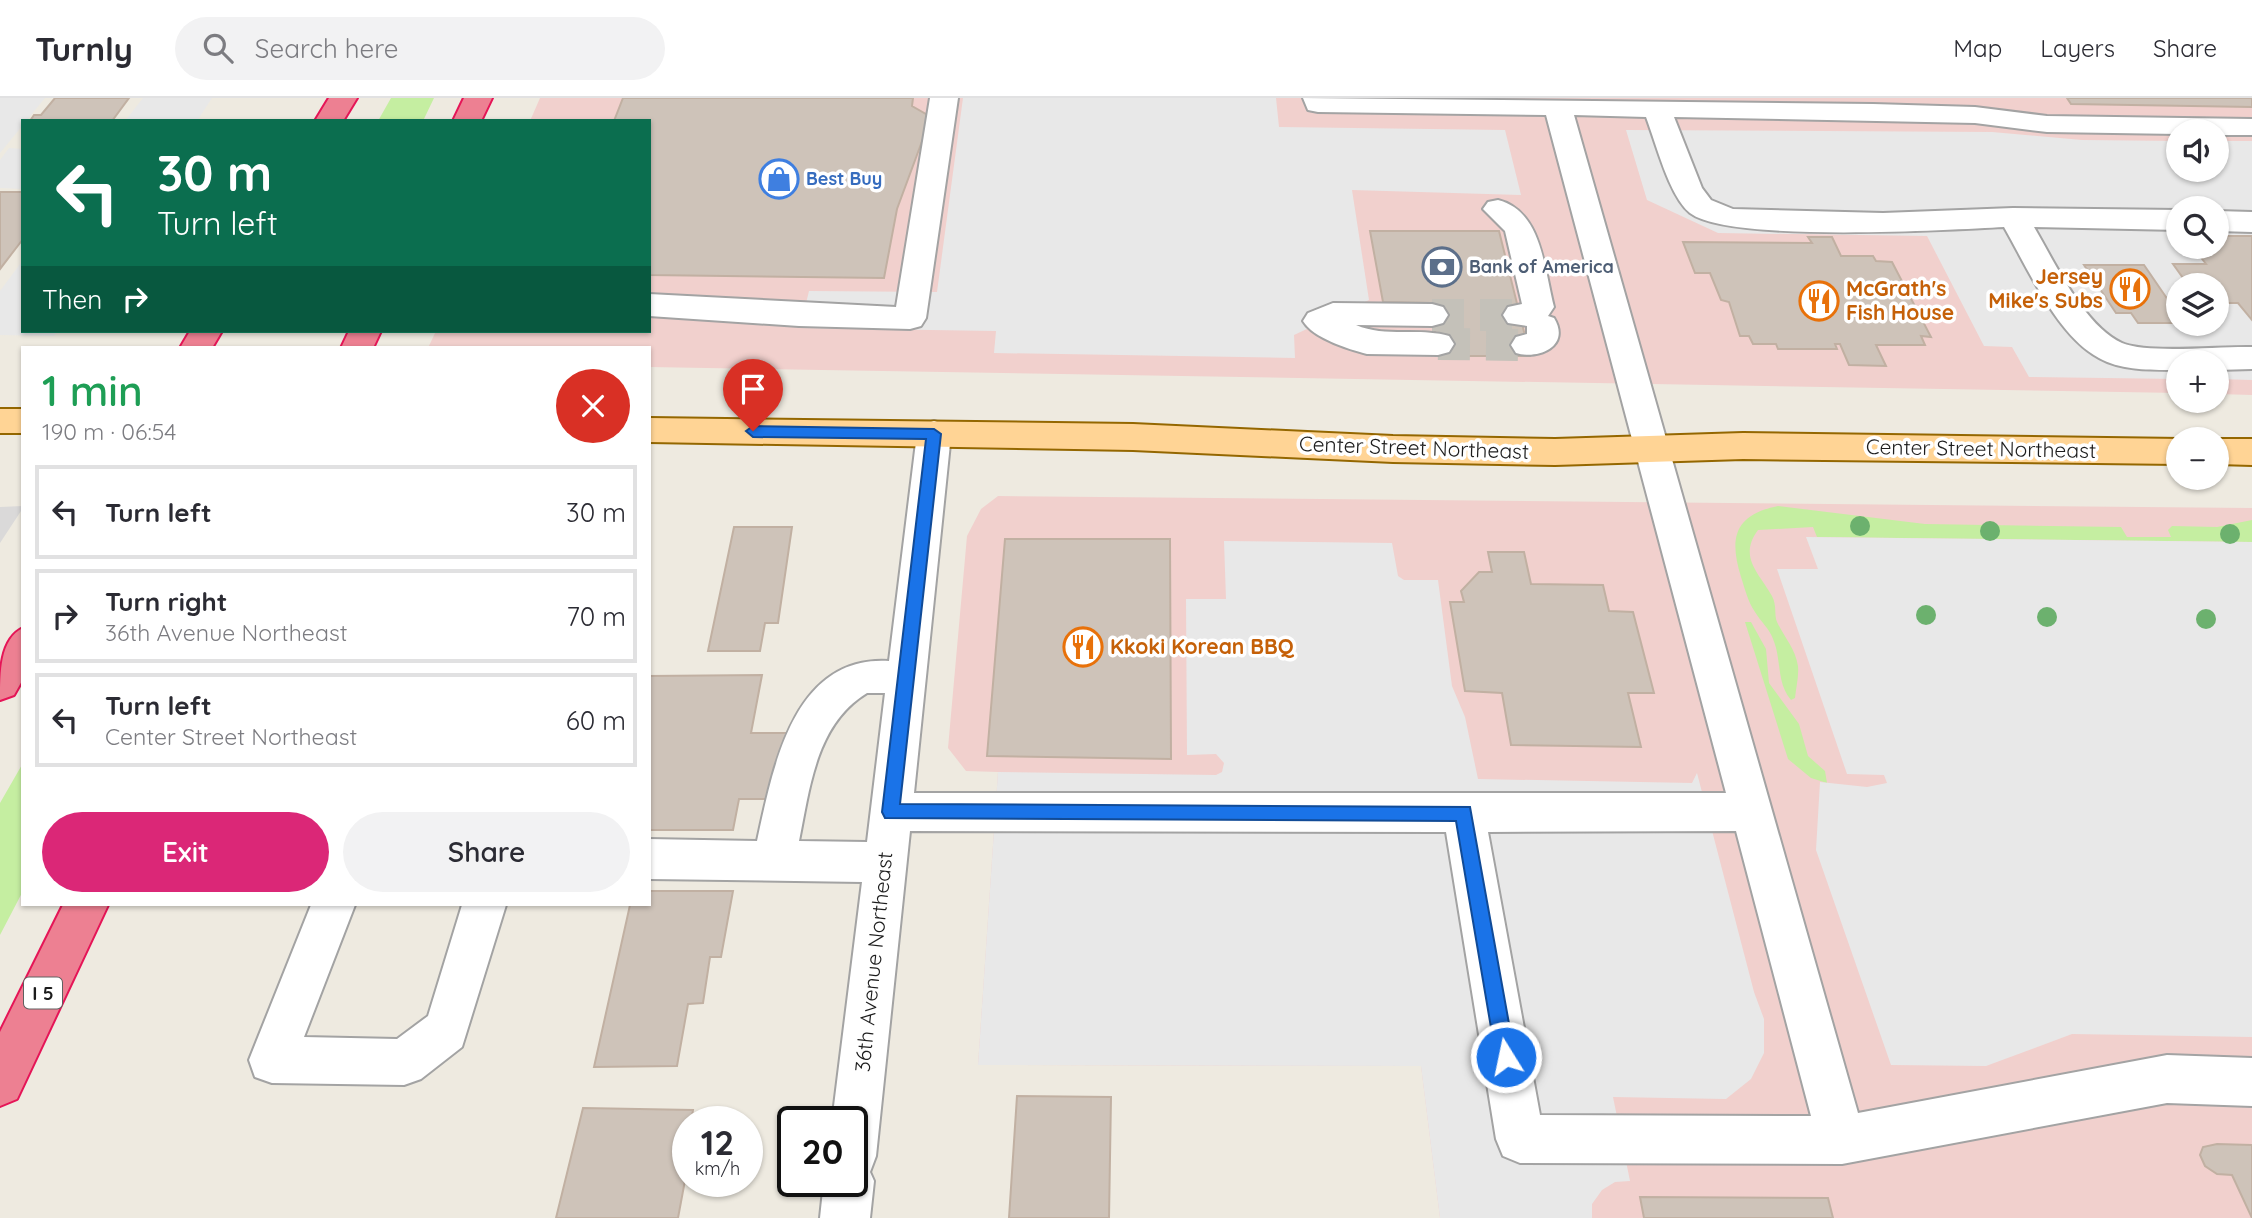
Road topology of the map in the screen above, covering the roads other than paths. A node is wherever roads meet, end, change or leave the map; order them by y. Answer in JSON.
{"nodes":[{"id":1,"x":343,"y":98,"type":"edge"},
{"id":2,"x":478,"y":98,"type":"edge"},
{"id":3,"x":944,"y":98,"type":"edge"},
{"id":4,"x":1317,"y":98,"type":"edge"},
{"id":5,"x":1869,"y":105,"type":"edge"},
{"id":6,"x":1558,"y":107,"type":"junction"},
{"id":7,"x":1657,"y":109,"type":"junction"},
{"id":8,"x":331,"y":119,"type":"edge"},
{"id":9,"x":468,"y":119,"type":"edge"},
{"id":10,"x":2252,"y":127,"type":"edge"},
{"id":11,"x":1498,"y":209,"type":"dead end"},
{"id":12,"x":2013,"y":217,"type":"junction"},
{"id":13,"x":2166,"y":220,"type":"edge"},
{"id":14,"x":2229,"y":221,"type":"edge"},
{"id":15,"x":2252,"y":222,"type":"edge"},
{"id":16,"x":651,"y":305,"type":"edge"},
{"id":17,"x":1319,"y":321,"type":"dead end"},
{"id":18,"x":1530,"y":324,"type":"dead end"},
{"id":19,"x":1435,"y":329,"type":"tunnel mouth"},
{"id":20,"x":2252,"y":358,"type":"edge"},
{"id":21,"x":0,"y":421,"type":"edge"},
{"id":22,"x":21,"y":421,"type":"edge"},
{"id":23,"x":651,"y":430,"type":"edge"},
{"id":24,"x":934,"y":434,"type":"junction"},
{"id":25,"x":1652,"y":449,"type":"junction"},
{"id":26,"x":2166,"y":451,"type":"edge"},
{"id":27,"x":2229,"y":451,"type":"edge"},
{"id":28,"x":2252,"y":452,"type":"edge"},
{"id":29,"x":21,"y":647,"type":"edge"},
{"id":30,"x":906,"y":678,"type":"junction"},
{"id":31,"x":0,"y":683,"type":"edge"},
{"id":32,"x":891,"y":812,"type":"junction"},
{"id":33,"x":1752,"y":812,"type":"junction"},
{"id":34,"x":1464,"y":813,"type":"junction"},
{"id":35,"x":651,"y":859,"type":"edge"},
{"id":36,"x":774,"y":862,"type":"junction"},
{"id":37,"x":885,"y":862,"type":"junction"},
{"id":38,"x":86,"y":906,"type":"edge"},
{"id":39,"x":333,"y":906,"type":"edge"},
{"id":40,"x":484,"y":906,"type":"edge"},
{"id":41,"x":0,"y":1082,"type":"edge"},
{"id":42,"x":2252,"y":1082,"type":"edge"},
{"id":43,"x":858,"y":1106,"type":"edge"},
{"id":44,"x":1842,"y":1140,"type":"junction"},
{"id":45,"x":847,"y":1197,"type":"edge"},
{"id":46,"x":845,"y":1218,"type":"edge"}],
"edges":[{"from":1,"to":8,"type":"highway"},
{"from":2,"to":9,"type":"highway"},
{"from":3,"to":16,"type":"street"},
{"from":4,"to":6,"type":"street"},
{"from":5,"to":7,"type":"street"},
{"from":5,"to":10,"type":"street"},
{"from":6,"to":7,"type":"street"},
{"from":6,"to":25,"type":"street"},
{"from":7,"to":12,"type":"street"},
{"from":11,"to":18,"type":"street"},
{"from":12,"to":13,"type":"street"},
{"from":12,"to":20,"type":"street"},
{"from":14,"to":15,"type":"street"},
{"from":17,"to":19,"type":"street"},
{"from":21,"to":22,"type":"main road"},
{"from":23,"to":24,"type":"main road","name":"Center Street Northeast"},
{"from":24,"to":25,"type":"main road","name":"Center Street Northeast"},
{"from":24,"to":30,"type":"street","name":"36th Avenue Northeast"},
{"from":25,"to":26,"type":"main road","name":"Center Street Northeast"},
{"from":25,"to":33,"type":"street"},
{"from":27,"to":28,"type":"main road"},
{"from":29,"to":31,"type":"highway"},
{"from":30,"to":32,"type":"street","name":"36th Avenue Northeast"},
{"from":30,"to":36,"type":"street"},
{"from":32,"to":34,"type":"street"},
{"from":32,"to":37,"type":"street","name":"36th Avenue Northeast"},
{"from":33,"to":34,"type":"street"},
{"from":33,"to":44,"type":"street"},
{"from":34,"to":44,"type":"street"},
{"from":35,"to":36,"type":"street"},
{"from":36,"to":37,"type":"street"},
{"from":37,"to":43,"type":"street","name":"36th Avenue Northeast"},
{"from":38,"to":41,"type":"highway","number":"I 5"},
{"from":39,"to":40,"type":"street"},
{"from":42,"to":44,"type":"street"},
{"from":45,"to":46,"type":"street"}]}
